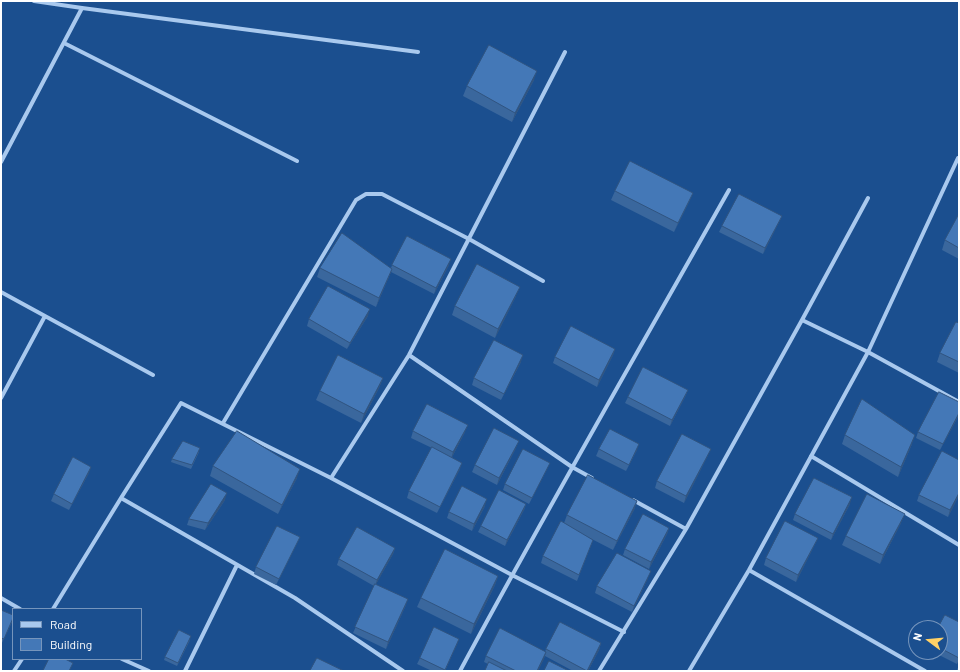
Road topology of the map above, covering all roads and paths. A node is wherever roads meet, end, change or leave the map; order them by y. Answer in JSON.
{"nodes":[{"id":1,"x":34,"y":1,"type":"edge"},
{"id":2,"x":82,"y":8,"type":"junction"},
{"id":3,"x":64,"y":43,"type":"junction"},
{"id":4,"x":418,"y":52,"type":"dead end"},
{"id":5,"x":565,"y":52,"type":"dead end"},
{"id":6,"x":958,"y":158,"type":"dead end"},
{"id":7,"x":297,"y":161,"type":"dead end"},
{"id":8,"x":1,"y":162,"type":"edge"},
{"id":9,"x":730,"y":190,"type":"dead end"},
{"id":10,"x":868,"y":198,"type":"dead end"},
{"id":11,"x":469,"y":239,"type":"junction"},
{"id":12,"x":543,"y":281,"type":"dead end"},
{"id":13,"x":1,"y":292,"type":"edge"},
{"id":14,"x":44,"y":316,"type":"junction"},
{"id":15,"x":802,"y":320,"type":"junction"},
{"id":16,"x":868,"y":352,"type":"junction"},
{"id":17,"x":409,"y":355,"type":"junction"},
{"id":18,"x":153,"y":375,"type":"dead end"},
{"id":19,"x":1,"y":398,"type":"edge"},
{"id":20,"x":959,"y":402,"type":"edge"},
{"id":21,"x":223,"y":423,"type":"junction"},
{"id":22,"x":811,"y":456,"type":"junction"},
{"id":23,"x":572,"y":467,"type":"junction"},
{"id":24,"x":331,"y":478,"type":"junction"},
{"id":25,"x":599,"y":482,"type":"edge"},
{"id":26,"x":626,"y":496,"type":"edge"},
{"id":27,"x":121,"y":498,"type":"junction"},
{"id":28,"x":686,"y":528,"type":"junction"},
{"id":29,"x":959,"y":545,"type":"edge"},
{"id":30,"x":237,"y":565,"type":"junction"},
{"id":31,"x":749,"y":570,"type":"junction"},
{"id":32,"x":512,"y":575,"type":"junction"},
{"id":33,"x":1,"y":598,"type":"edge"},
{"id":34,"x":18,"y":608,"type":"edge"},
{"id":35,"x":53,"y":608,"type":"edge"},
{"id":36,"x":624,"y":632,"type":"junction"},
{"id":37,"x":21,"y":660,"type":"edge"},
{"id":38,"x":124,"y":660,"type":"edge"},
{"id":39,"x":14,"y":671,"type":"edge"},
{"id":40,"x":149,"y":671,"type":"edge"},
{"id":41,"x":185,"y":671,"type":"edge"},
{"id":42,"x":403,"y":671,"type":"edge"},
{"id":43,"x":460,"y":671,"type":"edge"},
{"id":44,"x":600,"y":671,"type":"edge"},
{"id":45,"x":689,"y":671,"type":"edge"},
{"id":46,"x":925,"y":671,"type":"edge"}],
"edges":[{"from":1,"to":2,"type":"street"},
{"from":2,"to":3,"type":"street"},
{"from":2,"to":4,"type":"street"},
{"from":3,"to":7,"type":"street"},
{"from":3,"to":8,"type":"street"},
{"from":5,"to":11,"type":"street"},
{"from":6,"to":16,"type":"street"},
{"from":9,"to":23,"type":"street"},
{"from":10,"to":15,"type":"street"},
{"from":11,"to":12,"type":"street"},
{"from":11,"to":17,"type":"street"},
{"from":11,"to":21,"type":"street"},
{"from":13,"to":14,"type":"street"},
{"from":14,"to":18,"type":"street"},
{"from":14,"to":19,"type":"street"},
{"from":15,"to":16,"type":"street"},
{"from":15,"to":28,"type":"street"},
{"from":16,"to":20,"type":"street"},
{"from":16,"to":22,"type":"street"},
{"from":17,"to":23,"type":"street"},
{"from":17,"to":24,"type":"street"},
{"from":21,"to":24,"type":"street"},
{"from":21,"to":27,"type":"street"},
{"from":22,"to":29,"type":"street"},
{"from":22,"to":31,"type":"street"},
{"from":23,"to":25,"type":"street"},
{"from":23,"to":32,"type":"street"},
{"from":24,"to":32,"type":"street"},
{"from":26,"to":28,"type":"street"},
{"from":27,"to":30,"type":"street"},
{"from":27,"to":35,"type":"street"},
{"from":28,"to":36,"type":"street"},
{"from":30,"to":41,"type":"street"},
{"from":30,"to":42,"type":"street"},
{"from":31,"to":45,"type":"street"},
{"from":31,"to":46,"type":"street"},
{"from":32,"to":36,"type":"street"},
{"from":32,"to":43,"type":"street"},
{"from":33,"to":34,"type":"street"},
{"from":36,"to":44,"type":"street"},
{"from":37,"to":39,"type":"street"},
{"from":38,"to":40,"type":"street"}]}
